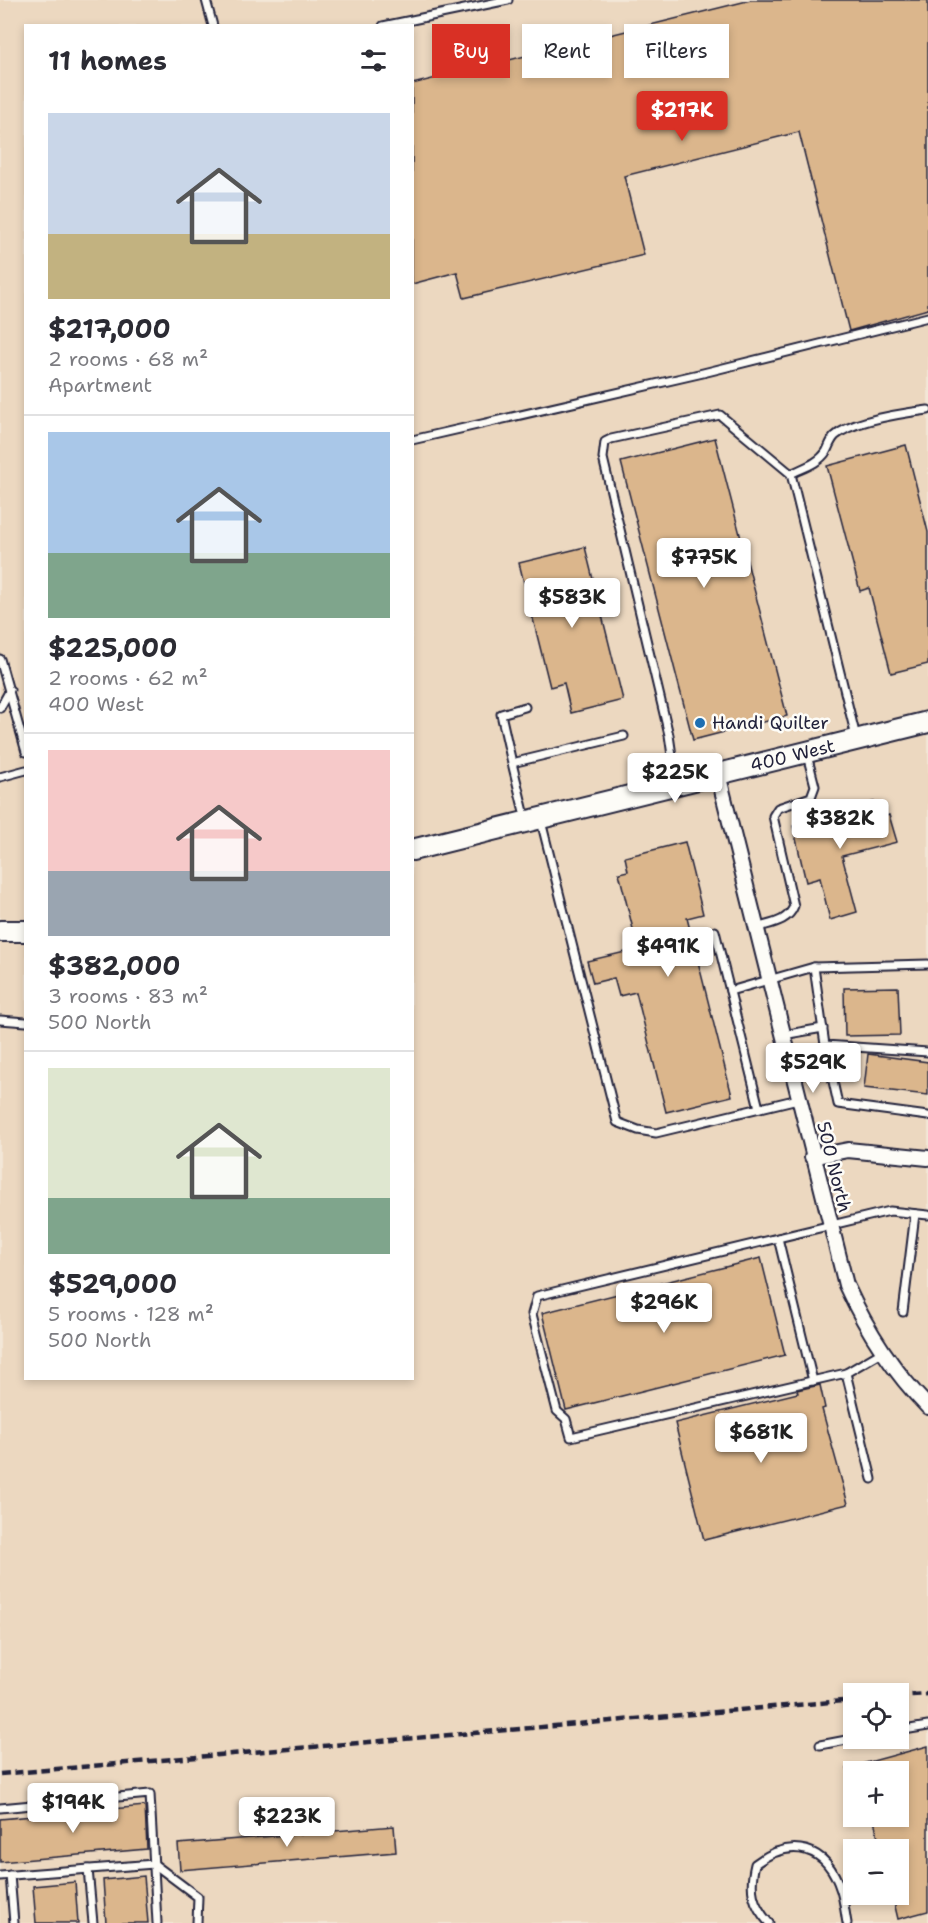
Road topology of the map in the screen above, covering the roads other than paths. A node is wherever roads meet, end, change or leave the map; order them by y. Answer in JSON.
{"nodes":[{"id":1,"x":206,"y":0,"type":"edge"},
{"id":2,"x":508,"y":0,"type":"edge"},
{"id":3,"x":212,"y":24,"type":"edge"},
{"id":4,"x":393,"y":24,"type":"edge"},
{"id":5,"x":928,"y":316,"type":"edge"},
{"id":6,"x":928,"y":410,"type":"edge"},
{"id":7,"x":414,"y":440,"type":"edge"},
{"id":8,"x":791,"y":474,"type":"junction"},
{"id":9,"x":0,"y":659,"type":"edge"},
{"id":10,"x":10,"y":690,"type":"junction"},
{"id":11,"x":525,"y":707,"type":"dead end"},
{"id":12,"x":0,"y":708,"type":"edge"},
{"id":13,"x":928,"y":722,"type":"edge"},
{"id":14,"x":624,"y":736,"type":"dead end"},
{"id":15,"x":857,"y":740,"type":"junction"},
{"id":16,"x":24,"y":744,"type":"edge"},
{"id":17,"x":806,"y":753,"type":"junction"},
{"id":18,"x":512,"y":763,"type":"junction"},
{"id":19,"x":24,"y":771,"type":"edge"},
{"id":20,"x":718,"y":774,"type":"junction"},
{"id":21,"x":0,"y":777,"type":"edge"},
{"id":22,"x":676,"y":785,"type":"junction"},
{"id":23,"x":533,"y":820,"type":"junction"},
{"id":24,"x":414,"y":850,"type":"edge"},
{"id":25,"x":756,"y":927,"type":"junction"},
{"id":26,"x":0,"y":930,"type":"edge"},
{"id":27,"x":24,"y":931,"type":"edge"},
{"id":28,"x":715,"y":931,"type":"dead end"},
{"id":29,"x":928,"y":964,"type":"edge"},
{"id":30,"x":814,"y":967,"type":"junction"},
{"id":31,"x":768,"y":979,"type":"junction"},
{"id":32,"x":730,"y":991,"type":"junction"},
{"id":33,"x":0,"y":1020,"type":"edge"},
{"id":34,"x":24,"y":1022,"type":"edge"},
{"id":35,"x":823,"y":1028,"type":"junction"},
{"id":36,"x":783,"y":1035,"type":"junction"},
{"id":37,"x":825,"y":1045,"type":"junction"},
{"id":38,"x":928,"y":1052,"type":"edge"},
{"id":39,"x":828,"y":1059,"type":"junction"},
{"id":40,"x":790,"y":1066,"type":"junction"},
{"id":41,"x":798,"y":1099,"type":"junction"},
{"id":42,"x":759,"y":1108,"type":"junction"},
{"id":43,"x":928,"y":1116,"type":"edge"},
{"id":44,"x":812,"y":1157,"type":"junction"},
{"id":45,"x":928,"y":1158,"type":"edge"},
{"id":46,"x":915,"y":1214,"type":"junction"},
{"id":47,"x":928,"y":1215,"type":"edge"},
{"id":48,"x":830,"y":1226,"type":"junction"},
{"id":49,"x":778,"y":1238,"type":"junction"},
{"id":50,"x":903,"y":1312,"type":"dead end"},
{"id":51,"x":882,"y":1352,"type":"junction"},
{"id":52,"x":846,"y":1373,"type":"junction"},
{"id":53,"x":813,"y":1381,"type":"junction"},
{"id":54,"x":928,"y":1407,"type":"edge"},
{"id":55,"x":872,"y":1479,"type":"dead end"},
{"id":56,"x":928,"y":1726,"type":"edge"},
{"id":57,"x":909,"y":1729,"type":"edge"},
{"id":58,"x":843,"y":1741,"type":"edge"},
{"id":59,"x":820,"y":1745,"type":"dead end"},
{"id":60,"x":0,"y":1808,"type":"edge"},
{"id":61,"x":154,"y":1864,"type":"junction"},
{"id":62,"x":88,"y":1869,"type":"junction"},
{"id":63,"x":10,"y":1875,"type":"junction"},
{"id":64,"x":0,"y":1876,"type":"edge"},
{"id":65,"x":14,"y":1923,"type":"edge"},
{"id":66,"x":93,"y":1923,"type":"edge"},
{"id":67,"x":157,"y":1923,"type":"edge"},
{"id":68,"x":197,"y":1923,"type":"edge"},
{"id":69,"x":769,"y":1923,"type":"edge"},
{"id":70,"x":847,"y":1923,"type":"edge"}],
"edges":[{"from":1,"to":3,"type":"lane"},
{"from":2,"to":4,"type":"lane"},
{"from":5,"to":7,"type":"lane"},
{"from":6,"to":8,"type":"lane"},
{"from":8,"to":15,"type":"lane"},
{"from":8,"to":22,"type":"lane"},
{"from":9,"to":10,"type":"lane"},
{"from":10,"to":12,"type":"lane"},
{"from":10,"to":16,"type":"lane"},
{"from":11,"to":18,"type":"lane"},
{"from":13,"to":15,"type":"street","name":"400 West"},
{"from":14,"to":18,"type":"lane"},
{"from":15,"to":17,"type":"street","name":"400 West"},
{"from":17,"to":20,"type":"street","name":"400 West"},
{"from":17,"to":25,"type":"lane"},
{"from":18,"to":23,"type":"lane"},
{"from":19,"to":21,"type":"lane"},
{"from":20,"to":22,"type":"street","name":"400 West"},
{"from":20,"to":25,"type":"street","name":"500 North"},
{"from":22,"to":23,"type":"street","name":"400 West"},
{"from":23,"to":24,"type":"street","name":"400 West"},
{"from":23,"to":42,"type":"lane"},
{"from":25,"to":31,"type":"street","name":"500 North"},
{"from":26,"to":27,"type":"street"},
{"from":28,"to":32,"type":"lane"},
{"from":29,"to":30,"type":"lane"},
{"from":30,"to":31,"type":"lane"},
{"from":30,"to":35,"type":"lane"},
{"from":31,"to":32,"type":"lane"},
{"from":31,"to":36,"type":"street","name":"500 North"},
{"from":32,"to":42,"type":"lane"},
{"from":33,"to":34,"type":"lane"},
{"from":35,"to":36,"type":"lane"},
{"from":35,"to":37,"type":"lane"},
{"from":36,"to":40,"type":"street","name":"500 North"},
{"from":37,"to":38,"type":"lane"},
{"from":37,"to":39,"type":"lane"},
{"from":39,"to":40,"type":"lane"},
{"from":39,"to":43,"type":"lane"},
{"from":40,"to":41,"type":"street","name":"500 North"},
{"from":41,"to":42,"type":"lane"},
{"from":41,"to":44,"type":"street","name":"500 North"},
{"from":44,"to":45,"type":"street"},
{"from":44,"to":48,"type":"street","name":"500 North"},
{"from":46,"to":47,"type":"lane"},
{"from":46,"to":48,"type":"lane"},
{"from":46,"to":50,"type":"lane"},
{"from":48,"to":49,"type":"lane"},
{"from":48,"to":51,"type":"street","name":"500 North"},
{"from":49,"to":53,"type":"lane"},
{"from":49,"to":53,"type":"lane"},
{"from":51,"to":52,"type":"lane"},
{"from":51,"to":54,"type":"street","name":"500 North"},
{"from":52,"to":53,"type":"lane"},
{"from":52,"to":55,"type":"lane"},
{"from":56,"to":57,"type":"lane"},
{"from":58,"to":59,"type":"lane"},
{"from":60,"to":61,"type":"lane"},
{"from":61,"to":62,"type":"lane"},
{"from":61,"to":67,"type":"lane"},
{"from":61,"to":68,"type":"lane"},
{"from":62,"to":63,"type":"lane"},
{"from":62,"to":66,"type":"lane"},
{"from":63,"to":64,"type":"lane"},
{"from":63,"to":65,"type":"lane"},
{"from":69,"to":70,"type":"lane"}]}
